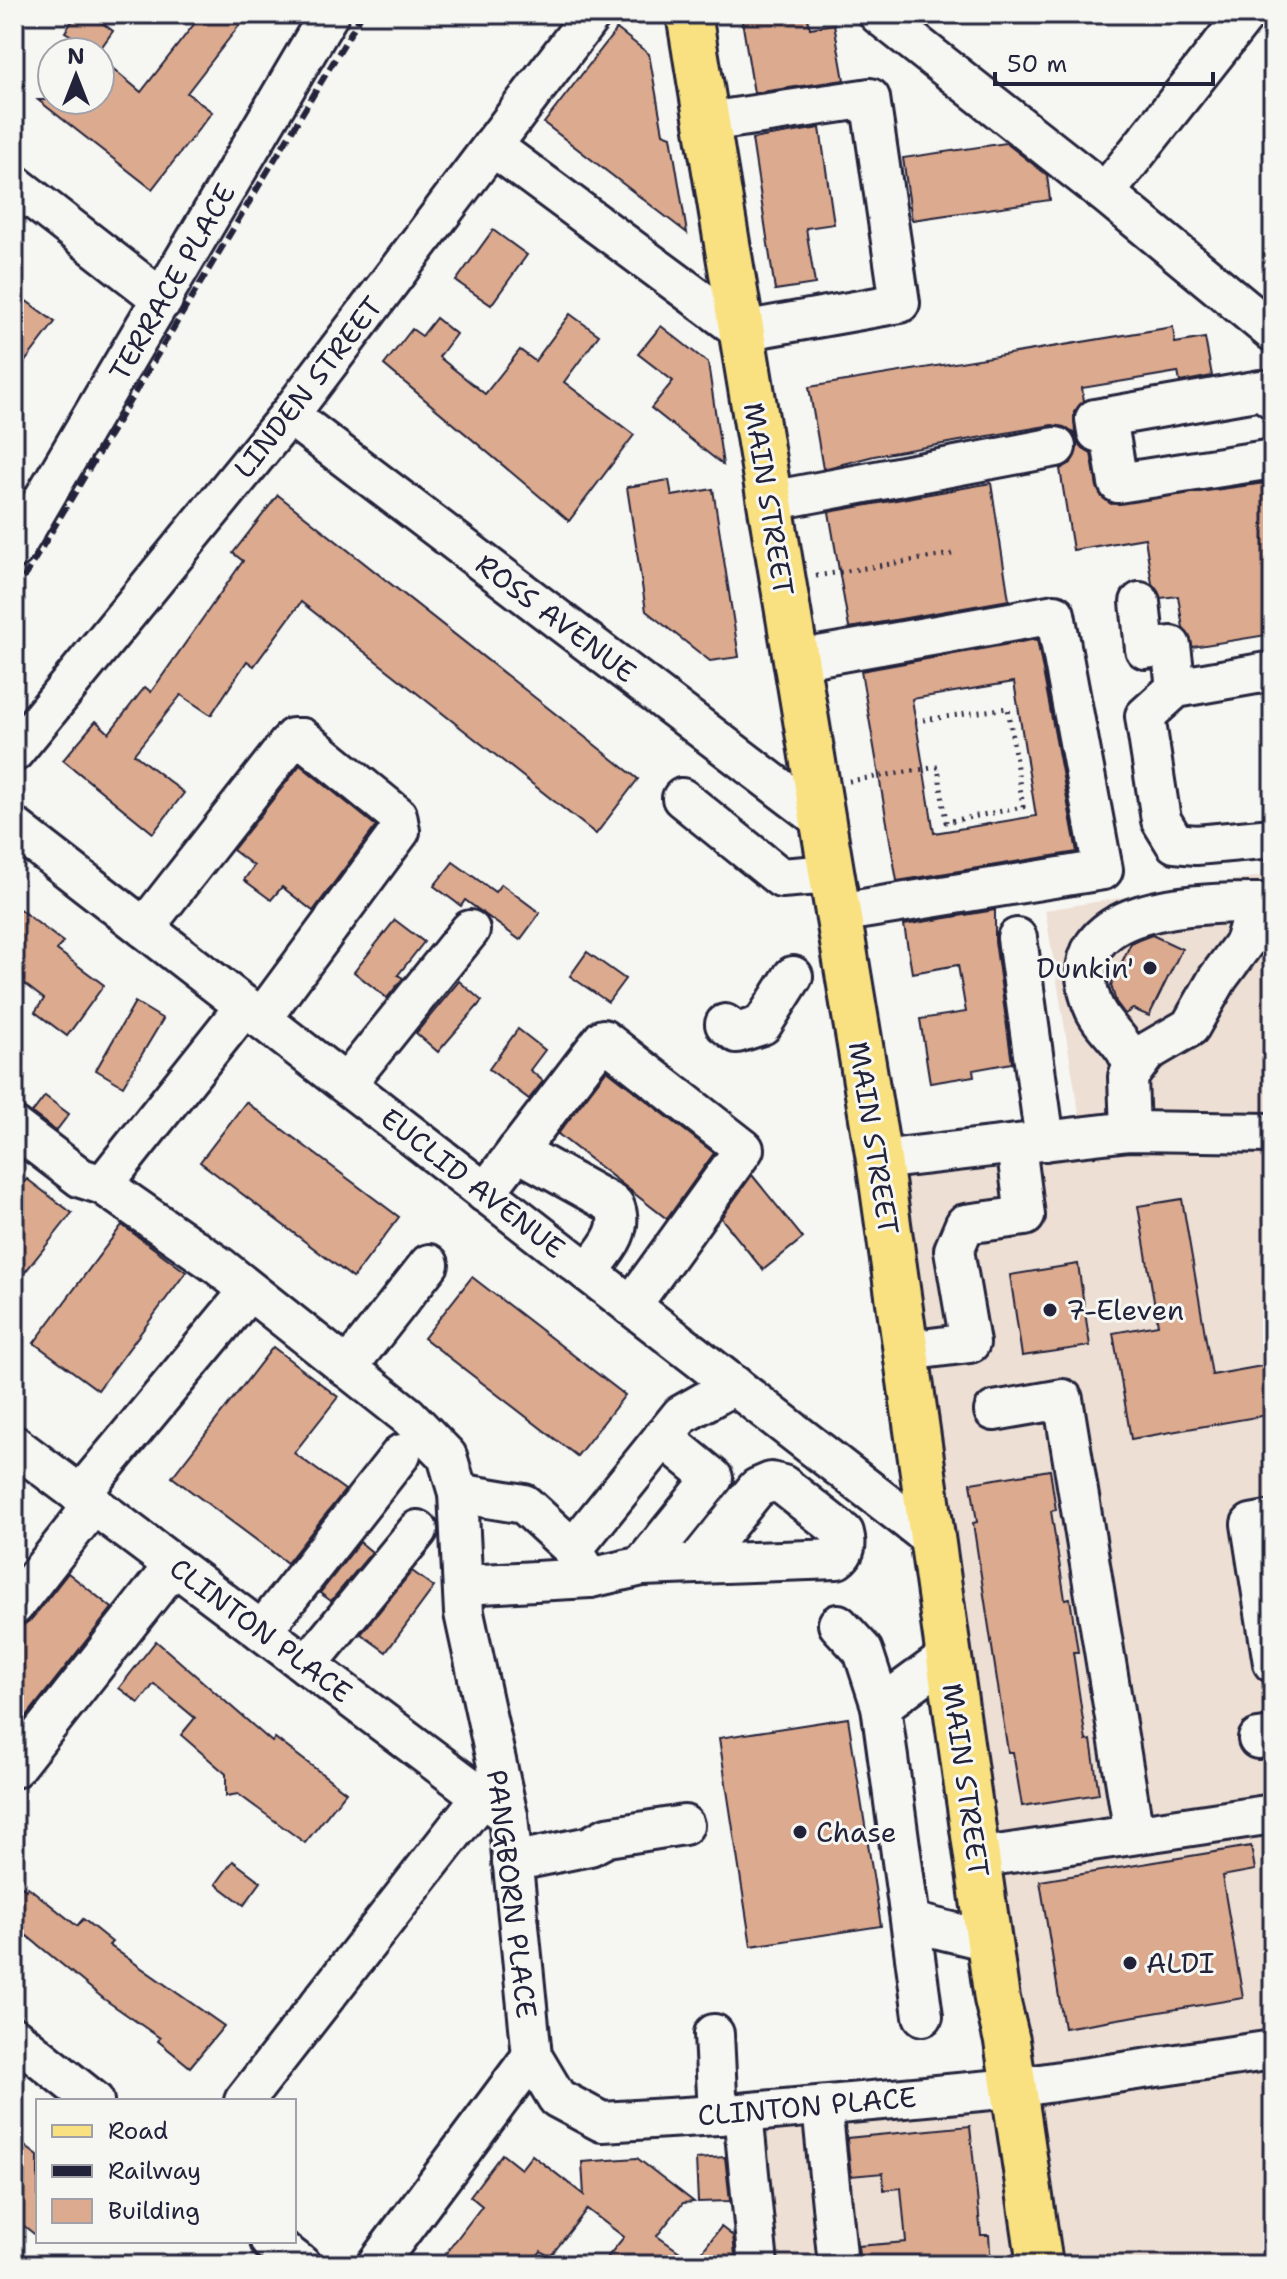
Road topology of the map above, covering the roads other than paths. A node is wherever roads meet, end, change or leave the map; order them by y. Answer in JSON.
{"nodes":[{"id":1,"x":329,"y":14,"type":"edge"},
{"id":2,"x":592,"y":14,"type":"edge"},
{"id":3,"x":878,"y":14,"type":"edge"},
{"id":4,"x":1242,"y":15,"type":"edge"},
{"id":5,"x":686,"y":17,"type":"edge"},
{"id":6,"x":707,"y":122,"type":"junction"},
{"id":7,"x":492,"y":146,"type":"junction"},
{"id":8,"x":14,"y":184,"type":"edge"},
{"id":9,"x":1105,"y":193,"type":"junction"},
{"id":10,"x":163,"y":300,"type":"junction"},
{"id":11,"x":742,"y":331,"type":"junction"},
{"id":12,"x":1273,"y":332,"type":"edge"},
{"id":13,"x":1273,"y":399,"type":"edge"},
{"id":14,"x":289,"y":415,"type":"junction"},
{"id":15,"x":1085,"y":435,"type":"junction"},
{"id":16,"x":1273,"y":459,"type":"edge"},
{"id":17,"x":770,"y":501,"type":"junction"},
{"id":18,"x":14,"y":549,"type":"edge"},
{"id":19,"x":1140,"y":602,"type":"dead end"},
{"id":20,"x":796,"y":660,"type":"junction"},
{"id":21,"x":1273,"y":671,"type":"edge"},
{"id":22,"x":1176,"y":688,"type":"junction"},
{"id":23,"x":14,"y":752,"type":"edge"},
{"id":24,"x":682,"y":798,"type":"dead end"},
{"id":25,"x":820,"y":804,"type":"junction"},
{"id":26,"x":14,"y":827,"type":"edge"},
{"id":27,"x":1273,"y":838,"type":"edge"},
{"id":28,"x":835,"y":894,"type":"junction"},
{"id":29,"x":1264,"y":903,"type":"edge"},
{"id":30,"x":144,"y":928,"type":"junction"},
{"id":31,"x":470,"y":930,"type":"dead end"},
{"id":32,"x":1017,"y":938,"type":"dead end"},
{"id":33,"x":848,"y":974,"type":"junction"},
{"id":34,"x":253,"y":1012,"type":"junction"},
{"id":35,"x":725,"y":1024,"type":"dead end"},
{"id":36,"x":1133,"y":1070,"type":"junction"},
{"id":37,"x":346,"y":1084,"type":"junction"},
{"id":38,"x":14,"y":1127,"type":"edge"},
{"id":39,"x":1130,"y":1131,"type":"junction"},
{"id":40,"x":1273,"y":1133,"type":"edge"},
{"id":41,"x":1031,"y":1143,"type":"junction"},
{"id":42,"x":517,"y":1151,"type":"junction"},
{"id":43,"x":879,"y":1160,"type":"junction"},
{"id":44,"x":103,"y":1185,"type":"junction"},
{"id":45,"x":485,"y":1193,"type":"junction"},
{"id":46,"x":429,"y":1264,"type":"dead end"},
{"id":47,"x":588,"y":1272,"type":"junction"},
{"id":48,"x":249,"y":1291,"type":"junction"},
{"id":49,"x":631,"y":1306,"type":"junction"},
{"id":50,"x":683,"y":1346,"type":"junction"},
{"id":51,"x":906,"y":1351,"type":"junction"},
{"id":52,"x":347,"y":1368,"type":"junction"},
{"id":53,"x":734,"y":1385,"type":"junction"},
{"id":54,"x":994,"y":1411,"type":"dead end"},
{"id":55,"x":672,"y":1426,"type":"junction"},
{"id":56,"x":14,"y":1445,"type":"edge"},
{"id":57,"x":401,"y":1454,"type":"dead end"},
{"id":58,"x":458,"y":1493,"type":"junction"},
{"id":59,"x":87,"y":1500,"type":"junction"},
{"id":60,"x":1273,"y":1520,"type":"edge"},
{"id":61,"x":418,"y":1530,"type":"dead end"},
{"id":62,"x":932,"y":1539,"type":"junction"},
{"id":63,"x":582,"y":1564,"type":"junction"},
{"id":64,"x":696,"y":1564,"type":"dead end"},
{"id":65,"x":174,"y":1565,"type":"junction"},
{"id":66,"x":642,"y":1566,"type":"junction"},
{"id":67,"x":463,"y":1585,"type":"junction"},
{"id":68,"x":14,"y":1606,"type":"edge"},
{"id":69,"x":838,"y":1624,"type":"dead end"},
{"id":70,"x":262,"y":1631,"type":"junction"},
{"id":71,"x":949,"y":1656,"type":"junction"},
{"id":72,"x":1273,"y":1663,"type":"edge"},
{"id":73,"x":307,"y":1665,"type":"junction"},
{"id":74,"x":881,"y":1706,"type":"junction"},
{"id":75,"x":14,"y":1768,"type":"edge"},
{"id":76,"x":495,"y":1806,"type":"junction"},
{"id":77,"x":1273,"y":1814,"type":"edge"},
{"id":78,"x":684,"y":1825,"type":"dead end"},
{"id":79,"x":1134,"y":1834,"type":"junction"},
{"id":80,"x":977,"y":1858,"type":"junction"},
{"id":81,"x":512,"y":1862,"type":"junction"},
{"id":82,"x":911,"y":1922,"type":"junction"},
{"id":83,"x":989,"y":1941,"type":"junction"},
{"id":84,"x":923,"y":2016,"type":"dead end"},
{"id":85,"x":714,"y":2034,"type":"dead end"},
{"id":86,"x":14,"y":2037,"type":"edge"},
{"id":87,"x":1273,"y":2050,"type":"edge"},
{"id":88,"x":532,"y":2056,"type":"junction"},
{"id":89,"x":1013,"y":2088,"type":"junction"},
{"id":90,"x":92,"y":2099,"type":"edge"},
{"id":91,"x":246,"y":2099,"type":"edge"},
{"id":92,"x":822,"y":2106,"type":"junction"},
{"id":93,"x":731,"y":2114,"type":"junction"},
{"id":94,"x":602,"y":2122,"type":"joint"},
{"id":95,"x":273,"y":2243,"type":"edge"},
{"id":96,"x":301,"y":2265,"type":"edge"},
{"id":97,"x":376,"y":2265,"type":"edge"},
{"id":98,"x":758,"y":2265,"type":"edge"},
{"id":99,"x":838,"y":2265,"type":"edge"},
{"id":100,"x":1040,"y":2265,"type":"edge"}],
"edges":[{"from":1,"to":10,"type":"street","name":"TERRACE PLACE"},
{"from":2,"to":7,"type":"street","name":"LINDEN STREET"},
{"from":3,"to":9,"type":"street"},
{"from":4,"to":9,"type":"street"},
{"from":5,"to":6,"type":"main road","name":"MAIN STREET"},
{"from":6,"to":11,"type":"main road","name":"MAIN STREET"},
{"from":6,"to":11,"type":"street"},
{"from":7,"to":11,"type":"street"},
{"from":7,"to":14,"type":"street","name":"LINDEN STREET"},
{"from":8,"to":10,"type":"street"},
{"from":9,"to":12,"type":"street"},
{"from":10,"to":18,"type":"street","name":"TERRACE PLACE"},
{"from":11,"to":17,"type":"main road","name":"MAIN STREET"},
{"from":13,"to":15,"type":"street"},
{"from":14,"to":23,"type":"street","name":"LINDEN STREET"},
{"from":14,"to":25,"type":"street","name":"ROSS AVENUE"},
{"from":15,"to":16,"type":"street"},
{"from":15,"to":17,"type":"street"},
{"from":17,"to":20,"type":"main road","name":"MAIN STREET"},
{"from":19,"to":22,"type":"street"},
{"from":20,"to":25,"type":"main road","name":"MAIN STREET"},
{"from":20,"to":28,"type":"street"},
{"from":21,"to":22,"type":"street"},
{"from":22,"to":27,"type":"street"},
{"from":24,"to":28,"type":"street"},
{"from":25,"to":28,"type":"main road","name":"MAIN STREET"},
{"from":26,"to":30,"type":"street","name":"EUCLID AVENUE"},
{"from":28,"to":33,"type":"main road","name":"MAIN STREET"},
{"from":29,"to":36,"type":"street"},
{"from":29,"to":36,"type":"street"},
{"from":30,"to":34,"type":"street","name":"EUCLID AVENUE"},
{"from":30,"to":34,"type":"street"},
{"from":31,"to":37,"type":"street"},
{"from":32,"to":41,"type":"street"},
{"from":33,"to":35,"type":"street"},
{"from":33,"to":43,"type":"main road","name":"MAIN STREET"},
{"from":34,"to":37,"type":"street","name":"EUCLID AVENUE"},
{"from":34,"to":44,"type":"street"},
{"from":36,"to":39,"type":"street"},
{"from":37,"to":45,"type":"street","name":"EUCLID AVENUE"},
{"from":38,"to":44,"type":"street","name":"PANGBORN PLACE"},
{"from":39,"to":40,"type":"street"},
{"from":39,"to":41,"type":"street"},
{"from":41,"to":43,"type":"street"},
{"from":41,"to":51,"type":"street"},
{"from":42,"to":45,"type":"street"},
{"from":42,"to":47,"type":"street"},
{"from":42,"to":49,"type":"street"},
{"from":43,"to":51,"type":"main road","name":"MAIN STREET"},
{"from":44,"to":48,"type":"street","name":"PANGBORN PLACE"},
{"from":45,"to":47,"type":"street","name":"EUCLID AVENUE"},
{"from":46,"to":52,"type":"street"},
{"from":47,"to":49,"type":"street","name":"EUCLID AVENUE"},
{"from":48,"to":52,"type":"street","name":"PANGBORN PLACE"},
{"from":48,"to":59,"type":"street"},
{"from":49,"to":50,"type":"street","name":"EUCLID AVENUE"},
{"from":50,"to":53,"type":"street","name":"EUCLID AVENUE"},
{"from":50,"to":55,"type":"street"},
{"from":51,"to":62,"type":"main road","name":"MAIN STREET"},
{"from":52,"to":58,"type":"street","name":"PANGBORN PLACE"},
{"from":53,"to":55,"type":"street"},
{"from":53,"to":62,"type":"street","name":"EUCLID AVENUE"},
{"from":54,"to":79,"type":"street"},
{"from":55,"to":63,"type":"street"},
{"from":55,"to":66,"type":"street"},
{"from":56,"to":59,"type":"street","name":"CLINTON PLACE"},
{"from":57,"to":70,"type":"street"},
{"from":58,"to":63,"type":"street"},
{"from":58,"to":67,"type":"street","name":"PANGBORN PLACE"},
{"from":59,"to":65,"type":"street","name":"CLINTON PLACE"},
{"from":59,"to":68,"type":"street"},
{"from":60,"to":72,"type":"street"},
{"from":61,"to":73,"type":"street"},
{"from":62,"to":71,"type":"main road","name":"MAIN STREET"},
{"from":63,"to":66,"type":"street"},
{"from":63,"to":67,"type":"street"},
{"from":64,"to":66,"type":"street"},
{"from":65,"to":70,"type":"street","name":"CLINTON PLACE"},
{"from":65,"to":75,"type":"street"},
{"from":67,"to":76,"type":"street","name":"PANGBORN PLACE"},
{"from":69,"to":74,"type":"street"},
{"from":70,"to":73,"type":"street","name":"CLINTON PLACE"},
{"from":71,"to":74,"type":"street"},
{"from":71,"to":80,"type":"main road","name":"MAIN STREET"},
{"from":73,"to":76,"type":"street","name":"CLINTON PLACE"},
{"from":74,"to":82,"type":"street"},
{"from":76,"to":81,"type":"street","name":"PANGBORN PLACE"},
{"from":76,"to":91,"type":"street"},
{"from":77,"to":79,"type":"street"},
{"from":78,"to":81,"type":"street"},
{"from":79,"to":80,"type":"street"},
{"from":80,"to":83,"type":"main road","name":"MAIN STREET"},
{"from":81,"to":88,"type":"street","name":"PANGBORN PLACE"},
{"from":82,"to":83,"type":"street"},
{"from":82,"to":84,"type":"street"},
{"from":83,"to":89,"type":"main road","name":"MAIN STREET"},
{"from":85,"to":93,"type":"street"},
{"from":86,"to":90,"type":"street"},
{"from":87,"to":89,"type":"street","name":"CLINTON PLACE"},
{"from":88,"to":94,"type":"street","name":"PANGBORN PLACE"},
{"from":88,"to":97,"type":"street"},
{"from":89,"to":92,"type":"street","name":"CLINTON PLACE"},
{"from":89,"to":100,"type":"main road","name":"MAIN STREET"},
{"from":92,"to":93,"type":"street","name":"CLINTON PLACE"},
{"from":92,"to":99,"type":"street"},
{"from":93,"to":94,"type":"street","name":"CLINTON PLACE"},
{"from":93,"to":98,"type":"street"},
{"from":95,"to":96,"type":"street"}]}
